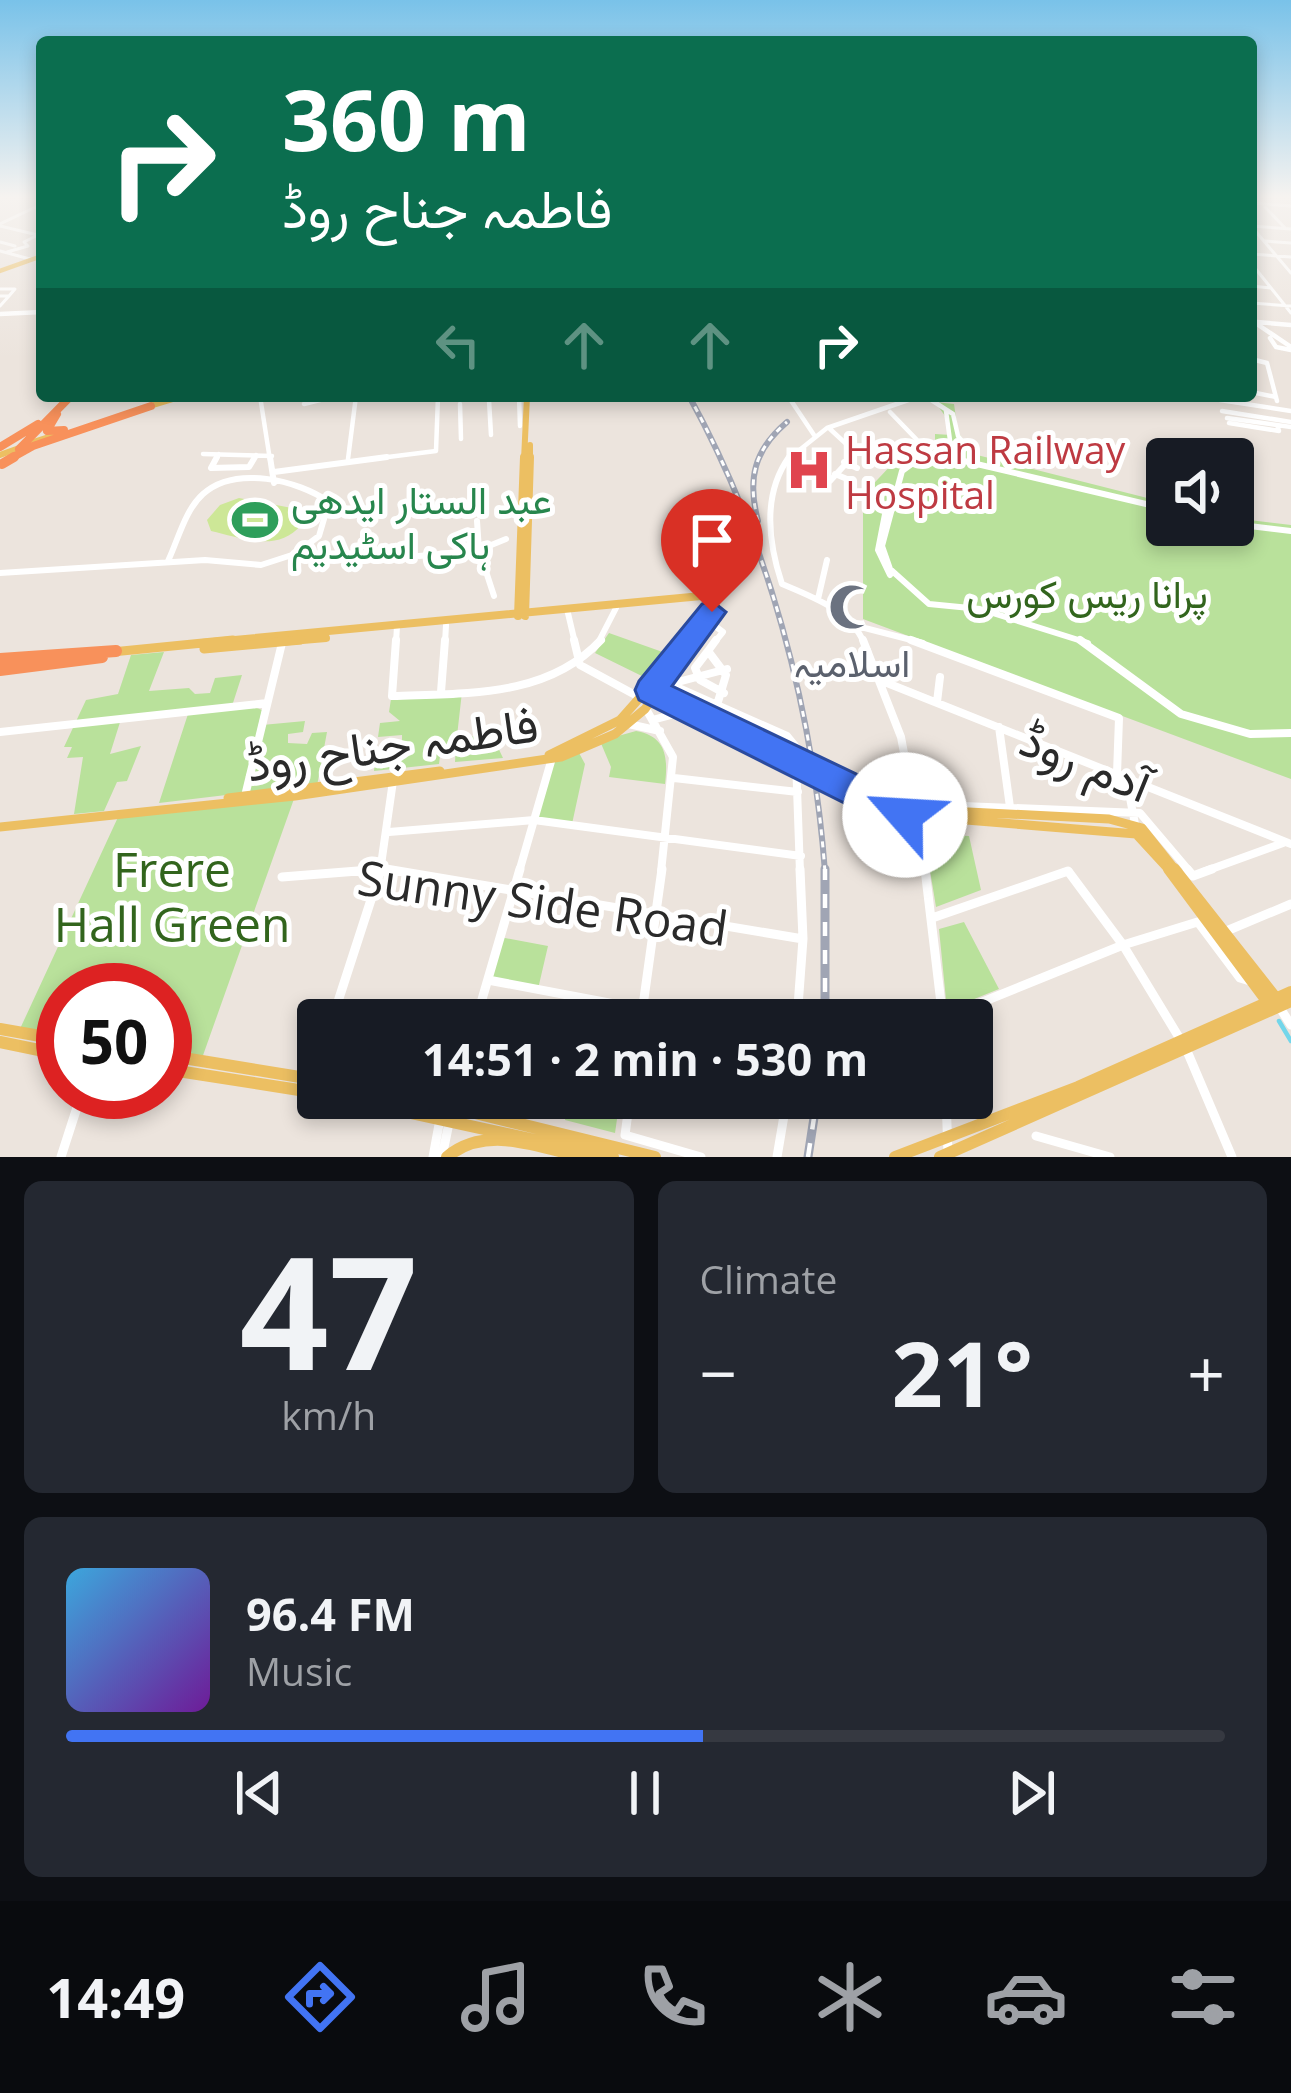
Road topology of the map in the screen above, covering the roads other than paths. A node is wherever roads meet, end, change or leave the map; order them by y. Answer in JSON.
{"nodes":[{"id":1,"x":1271,"y":250,"type":"edge"},
{"id":2,"x":3,"y":251,"type":"edge"},
{"id":3,"x":1257,"y":254,"type":"edge"},
{"id":4,"x":1276,"y":256,"type":"junction"},
{"id":5,"x":1291,"y":257,"type":"edge"},
{"id":6,"x":36,"y":258,"type":"edge"},
{"id":7,"x":36,"y":258,"type":"edge"},
{"id":8,"x":30,"y":259,"type":"junction"},
{"id":9,"x":0,"y":270,"type":"edge"},
{"id":10,"x":1257,"y":272,"type":"edge"},
{"id":11,"x":1291,"y":272,"type":"edge"},
{"id":12,"x":1257,"y":287,"type":"edge"},
{"id":13,"x":1271,"y":288,"type":"junction"},
{"id":14,"x":0,"y":292,"type":"edge"},
{"id":15,"x":1257,"y":304,"type":"edge"},
{"id":16,"x":0,"y":306,"type":"edge"},
{"id":17,"x":1289,"y":308,"type":"edge"},
{"id":18,"x":36,"y":312,"type":"edge"},
{"id":19,"x":0,"y":314,"type":"edge"},
{"id":20,"x":1257,"y":322,"type":"edge"},
{"id":21,"x":1257,"y":325,"type":"edge"},
{"id":22,"x":1291,"y":325,"type":"edge"},
{"id":23,"x":1289,"y":346,"type":"edge"},
{"id":24,"x":1257,"y":360,"type":"edge"},
{"id":25,"x":1257,"y":394,"type":"edge"},
{"id":26,"x":1257,"y":401,"type":"edge"},
{"id":27,"x":62,"y":402,"type":"edge"},
{"id":28,"x":64,"y":402,"type":"edge"},
{"id":29,"x":160,"y":402,"type":"edge"},
{"id":30,"x":261,"y":402,"type":"edge"},
{"id":31,"x":310,"y":402,"type":"edge"},
{"id":32,"x":355,"y":402,"type":"edge"},
{"id":33,"x":438,"y":402,"type":"edge"},
{"id":34,"x":489,"y":402,"type":"edge"},
{"id":35,"x":523,"y":402,"type":"edge"},
{"id":36,"x":527,"y":402,"type":"edge"},
{"id":37,"x":792,"y":402,"type":"edge"},
{"id":38,"x":912,"y":402,"type":"edge"},
{"id":39,"x":930,"y":402,"type":"edge"},
{"id":40,"x":932,"y":402,"type":"edge"},
{"id":41,"x":1276,"y":402,"type":"junction"},
{"id":42,"x":304,"y":404,"type":"dead end"},
{"id":43,"x":460,"y":404,"type":"dead end"},
{"id":44,"x":144,"y":407,"type":"junction"},
{"id":45,"x":1222,"y":411,"type":"dead end"},
{"id":46,"x":1291,"y":411,"type":"edge"},
{"id":47,"x":890,"y":412,"type":"dead end"},
{"id":48,"x":57,"y":413,"type":"junction"},
{"id":49,"x":1228,"y":421,"type":"dead end"},
{"id":50,"x":919,"y":424,"type":"dead end"},
{"id":51,"x":1284,"y":424,"type":"edge"},
{"id":52,"x":520,"y":426,"type":"dead end"},
{"id":53,"x":904,"y":426,"type":"junction"},
{"id":54,"x":830,"y":428,"type":"junction"},
{"id":55,"x":491,"y":435,"type":"dead end"},
{"id":56,"x":814,"y":435,"type":"junction"},
{"id":57,"x":461,"y":439,"type":"dead end"},
{"id":58,"x":856,"y":453,"type":"junction"},
{"id":59,"x":885,"y":453,"type":"junction"},
{"id":60,"x":203,"y":454,"type":"dead end"},
{"id":61,"x":219,"y":454,"type":"junction"},
{"id":62,"x":952,"y":454,"type":"junction"},
{"id":63,"x":256,"y":455,"type":"junction"},
{"id":64,"x":273,"y":456,"type":"junction"},
{"id":65,"x":1,"y":457,"type":"edge"},
{"id":66,"x":975,"y":458,"type":"junction"},
{"id":67,"x":348,"y":459,"type":"dead end"},
{"id":68,"x":893,"y":460,"type":"dead end"},
{"id":69,"x":844,"y":462,"type":"junction"},
{"id":70,"x":856,"y":468,"type":"dead end"},
{"id":71,"x":274,"y":472,"type":"junction"},
{"id":72,"x":847,"y":479,"type":"dead end"},
{"id":73,"x":274,"y":483,"type":"junction"},
{"id":74,"x":1146,"y":503,"type":"edge"},
{"id":75,"x":1146,"y":503,"type":"edge"},
{"id":76,"x":477,"y":521,"type":"dead end"},
{"id":77,"x":1254,"y":526,"type":"edge"},
{"id":78,"x":1291,"y":530,"type":"edge"},
{"id":79,"x":493,"y":532,"type":"dead end"},
{"id":80,"x":506,"y":538,"type":"dead end"},
{"id":81,"x":494,"y":545,"type":"junction"},
{"id":82,"x":479,"y":550,"type":"junction"},
{"id":83,"x":419,"y":556,"type":"dead end"},
{"id":84,"x":827,"y":560,"type":"dead end"},
{"id":85,"x":168,"y":561,"type":"junction"},
{"id":86,"x":0,"y":573,"type":"edge"},
{"id":87,"x":494,"y":596,"type":"dead end"},
{"id":88,"x":818,"y":599,"type":"junction"},
{"id":89,"x":711,"y":600,"type":"junction"},
{"id":90,"x":616,"y":608,"type":"junction"},
{"id":91,"x":567,"y":610,"type":"junction"},
{"id":92,"x":522,"y":614,"type":"junction"},
{"id":93,"x":711,"y":623,"type":"junction"},
{"id":94,"x":446,"y":625,"type":"junction"},
{"id":95,"x":856,"y":626,"type":"junction"},
{"id":96,"x":397,"y":628,"type":"junction"},
{"id":97,"x":282,"y":643,"type":"junction"},
{"id":98,"x":708,"y":651,"type":"junction"},
{"id":99,"x":109,"y":654,"type":"junction"},
{"id":100,"x":0,"y":659,"type":"edge"},
{"id":101,"x":50,"y":659,"type":"dead end"},
{"id":102,"x":580,"y":665,"type":"junction"},
{"id":103,"x":727,"y":669,"type":"junction"},
{"id":104,"x":0,"y":670,"type":"edge"},
{"id":105,"x":699,"y":676,"type":"junction"},
{"id":106,"x":940,"y":677,"type":"dead end"},
{"id":107,"x":880,"y":680,"type":"junction"},
{"id":108,"x":441,"y":692,"type":"junction"},
{"id":109,"x":724,"y":693,"type":"junction"},
{"id":110,"x":657,"y":694,"type":"junction"},
{"id":111,"x":937,"y":702,"type":"junction"},
{"id":112,"x":267,"y":703,"type":"junction"},
{"id":113,"x":717,"y":705,"type":"junction"},
{"id":114,"x":701,"y":710,"type":"junction"},
{"id":115,"x":660,"y":717,"type":"junction"},
{"id":116,"x":624,"y":723,"type":"junction"},
{"id":117,"x":999,"y":727,"type":"junction"},
{"id":118,"x":661,"y":731,"type":"junction"},
{"id":119,"x":0,"y":732,"type":"edge"},
{"id":120,"x":1291,"y":733,"type":"edge"},
{"id":121,"x":553,"y":757,"type":"junction"},
{"id":122,"x":796,"y":767,"type":"junction"},
{"id":123,"x":1113,"y":772,"type":"junction"},
{"id":124,"x":674,"y":778,"type":"junction"},
{"id":125,"x":1130,"y":779,"type":"junction"},
{"id":126,"x":393,"y":780,"type":"junction"},
{"id":127,"x":1124,"y":789,"type":"junction"},
{"id":128,"x":798,"y":792,"type":"junction"},
{"id":129,"x":244,"y":796,"type":"junction"},
{"id":130,"x":914,"y":804,"type":"junction"},
{"id":131,"x":1011,"y":816,"type":"junction"},
{"id":132,"x":534,"y":820,"type":"junction"},
{"id":133,"x":1135,"y":824,"type":"junction"},
{"id":134,"x":0,"y":825,"type":"edge"},
{"id":135,"x":389,"y":832,"type":"junction"},
{"id":136,"x":667,"y":837,"type":"junction"},
{"id":137,"x":1288,"y":843,"type":"edge"},
{"id":138,"x":801,"y":856,"type":"junction"},
{"id":139,"x":385,"y":869,"type":"junction"},
{"id":140,"x":282,"y":877,"type":"dead end"},
{"id":141,"x":514,"y":891,"type":"junction"},
{"id":142,"x":1291,"y":904,"type":"edge"},
{"id":143,"x":657,"y":915,"type":"junction"},
{"id":144,"x":934,"y":917,"type":"junction"},
{"id":145,"x":1203,"y":920,"type":"junction"},
{"id":146,"x":1224,"y":932,"type":"junction"},
{"id":147,"x":803,"y":939,"type":"junction"},
{"id":148,"x":1124,"y":945,"type":"junction"},
{"id":149,"x":488,"y":980,"type":"junction"},
{"id":150,"x":1256,"y":980,"type":"junction"},
{"id":151,"x":340,"y":999,"type":"edge"},
{"id":152,"x":482,"y":999,"type":"edge"},
{"id":153,"x":574,"y":999,"type":"edge"},
{"id":154,"x":644,"y":999,"type":"edge"},
{"id":155,"x":799,"y":999,"type":"edge"},
{"id":156,"x":941,"y":999,"type":"edge"},
{"id":157,"x":992,"y":999,"type":"edge"},
{"id":158,"x":1280,"y":1001,"type":"edge"},
{"id":159,"x":1291,"y":1025,"type":"edge"},
{"id":160,"x":0,"y":1029,"type":"edge"},
{"id":161,"x":36,"y":1035,"type":"edge"},
{"id":162,"x":0,"y":1042,"type":"edge"},
{"id":163,"x":1183,"y":1043,"type":"junction"},
{"id":164,"x":36,"y":1049,"type":"edge"},
{"id":165,"x":1155,"y":1058,"type":"junction"},
{"id":166,"x":192,"y":1059,"type":"edge"},
{"id":167,"x":192,"y":1074,"type":"edge"},
{"id":168,"x":297,"y":1076,"type":"edge"},
{"id":169,"x":297,"y":1090,"type":"edge"},
{"id":170,"x":73,"y":1119,"type":"edge"},
{"id":171,"x":444,"y":1119,"type":"edge"},
{"id":172,"x":447,"y":1119,"type":"edge"},
{"id":173,"x":501,"y":1119,"type":"edge"},
{"id":174,"x":783,"y":1119,"type":"edge"},
{"id":175,"x":945,"y":1119,"type":"edge"},
{"id":176,"x":1036,"y":1136,"type":"dead end"},
{"id":177,"x":620,"y":1146,"type":"edge"},
{"id":178,"x":1088,"y":1154,"type":"edge"},
{"id":179,"x":61,"y":1157,"type":"edge"},
{"id":180,"x":433,"y":1157,"type":"edge"},
{"id":181,"x":445,"y":1157,"type":"edge"},
{"id":182,"x":583,"y":1157,"type":"edge"},
{"id":183,"x":655,"y":1157,"type":"edge"},
{"id":184,"x":701,"y":1157,"type":"edge"},
{"id":185,"x":777,"y":1157,"type":"edge"},
{"id":186,"x":895,"y":1157,"type":"edge"},
{"id":187,"x":944,"y":1157,"type":"edge"},
{"id":188,"x":1109,"y":1157,"type":"edge"},
{"id":189,"x":1232,"y":1157,"type":"edge"}],
"edges":[{"from":1,"to":4,"type":"street"},
{"from":2,"to":8,"type":"street"},
{"from":3,"to":4,"type":"street"},
{"from":4,"to":5,"type":"street"},
{"from":4,"to":11,"type":"street"},
{"from":6,"to":8,"type":"main road"},
{"from":7,"to":9,"type":"main road"},
{"from":8,"to":9,"type":"main road"},
{"from":10,"to":13,"type":"street"},
{"from":12,"to":13,"type":"street"},
{"from":13,"to":17,"type":"street"},
{"from":14,"to":16,"type":"street"},
{"from":15,"to":17,"type":"street"},
{"from":18,"to":19,"type":"street"},
{"from":20,"to":22,"type":"street"},
{"from":21,"to":23,"type":"street"},
{"from":24,"to":41,"type":"street"},
{"from":25,"to":41,"type":"street"},
{"from":26,"to":41,"type":"street"},
{"from":27,"to":65,"type":"highway"},
{"from":28,"to":48,"type":"highway"},
{"from":29,"to":44,"type":"main road"},
{"from":30,"to":64,"type":"street"},
{"from":31,"to":42,"type":"street"},
{"from":32,"to":67,"type":"street"},
{"from":33,"to":71,"type":"street"},
{"from":34,"to":55,"type":"street"},
{"from":35,"to":52,"type":"street"},
{"from":36,"to":92,"type":"main road"},
{"from":37,"to":56,"type":"street"},
{"from":38,"to":54,"type":"street"},
{"from":39,"to":62,"type":"street"},
{"from":40,"to":66,"type":"street"},
{"from":41,"to":46,"type":"street"},
{"from":41,"to":51,"type":"street"},
{"from":43,"to":57,"type":"street"},
{"from":44,"to":48,"type":"highway"},
{"from":44,"to":65,"type":"highway"},
{"from":45,"to":51,"type":"street"},
{"from":47,"to":53,"type":"street"},
{"from":48,"to":65,"type":"highway"},
{"from":49,"to":51,"type":"street"},
{"from":50,"to":53,"type":"street"},
{"from":53,"to":59,"type":"street"},
{"from":54,"to":56,"type":"street"},
{"from":54,"to":58,"type":"street"},
{"from":56,"to":88,"type":"street"},
{"from":58,"to":59,"type":"street"},
{"from":58,"to":69,"type":"street"},
{"from":59,"to":68,"type":"street"},
{"from":60,"to":61,"type":"street"},
{"from":61,"to":63,"type":"street"},
{"from":61,"to":63,"type":"street"},
{"from":62,"to":66,"type":"street"},
{"from":62,"to":74,"type":"street"},
{"from":62,"to":120,"type":"street"},
{"from":63,"to":64,"type":"street"},
{"from":64,"to":71,"type":"street"},
{"from":66,"to":75,"type":"street"},
{"from":69,"to":70,"type":"street"},
{"from":69,"to":72,"type":"street"},
{"from":71,"to":73,"type":"street"},
{"from":73,"to":85,"type":"street"},
{"from":73,"to":85,"type":"street"},
{"from":76,"to":82,"type":"street"},
{"from":77,"to":78,"type":"street"},
{"from":79,"to":81,"type":"street"},
{"from":80,"to":81,"type":"street"},
{"from":81,"to":82,"type":"street"},
{"from":82,"to":83,"type":"street"},
{"from":82,"to":87,"type":"street"},
{"from":84,"to":88,"type":"street"},
{"from":85,"to":86,"type":"street"},
{"from":88,"to":95,"type":"street"},
{"from":89,"to":90,"type":"main road"},
{"from":89,"to":91,"type":"main road"},
{"from":89,"to":93,"type":"main road"},
{"from":89,"to":110,"type":"main road","name":"فاطمہ جناح روڈ"},
{"from":90,"to":91,"type":"main road"},
{"from":90,"to":102,"type":"street"},
{"from":91,"to":92,"type":"main road"},
{"from":91,"to":102,"type":"street"},
{"from":92,"to":94,"type":"main road"},
{"from":92,"to":96,"type":"main road"},
{"from":93,"to":98,"type":"street"},
{"from":93,"to":110,"type":"main road","name":"فاطمہ جناح روڈ"},
{"from":94,"to":96,"type":"main road"},
{"from":94,"to":108,"type":"street"},
{"from":95,"to":107,"type":"street"},
{"from":95,"to":123,"type":"street"},
{"from":96,"to":97,"type":"main road"},
{"from":96,"to":99,"type":"main road"},
{"from":96,"to":108,"type":"street"},
{"from":97,"to":99,"type":"main road"},
{"from":97,"to":112,"type":"street"},
{"from":98,"to":103,"type":"street"},
{"from":98,"to":105,"type":"street"},
{"from":99,"to":100,"type":"highway"},
{"from":99,"to":101,"type":"main road"},
{"from":99,"to":104,"type":"highway"},
{"from":102,"to":108,"type":"street"},
{"from":102,"to":110,"type":"street"},
{"from":103,"to":105,"type":"street"},
{"from":103,"to":109,"type":"street"},
{"from":105,"to":109,"type":"street"},
{"from":105,"to":110,"type":"street"},
{"from":106,"to":111,"type":"street"},
{"from":107,"to":111,"type":"street","name":"آدم روڈ"},
{"from":107,"to":130,"type":"street"},
{"from":109,"to":113,"type":"street"},
{"from":110,"to":113,"type":"street"},
{"from":110,"to":114,"type":"main road"},
{"from":110,"to":114,"type":"main road"},
{"from":110,"to":115,"type":"street"},
{"from":110,"to":116,"type":"main road","name":"فاطمہ جناح روڈ"},
{"from":111,"to":117,"type":"street","name":"آدم روڈ"},
{"from":112,"to":119,"type":"street"},
{"from":112,"to":129,"type":"street"},
{"from":113,"to":122,"type":"street"},
{"from":114,"to":131,"type":"main road"},
{"from":115,"to":118,"type":"street"},
{"from":115,"to":122,"type":"street"},
{"from":116,"to":118,"type":"street"},
{"from":116,"to":121,"type":"main road","name":"فاطمہ جناح روڈ"},
{"from":117,"to":123,"type":"street","name":"آدم روڈ"},
{"from":117,"to":131,"type":"street"},
{"from":118,"to":124,"type":"street"},
{"from":121,"to":126,"type":"main road","name":"فاطمہ جناح روڈ"},
{"from":121,"to":132,"type":"street"},
{"from":122,"to":128,"type":"street"},
{"from":123,"to":125,"type":"street","name":"آدم روڈ"},
{"from":123,"to":127,"type":"street"},
{"from":124,"to":128,"type":"street"},
{"from":124,"to":136,"type":"street"},
{"from":125,"to":127,"type":"street"},
{"from":125,"to":137,"type":"street","name":"آدم روڈ"},
{"from":126,"to":129,"type":"main road","name":"فاطمہ جناح روڈ"},
{"from":126,"to":134,"type":"main road","name":"فاطمہ جناح روڈ"},
{"from":126,"to":135,"type":"street"},
{"from":127,"to":133,"type":"street"},
{"from":128,"to":138,"type":"street"},
{"from":129,"to":134,"type":"main road","name":"فاطمہ جناح روڈ"},
{"from":130,"to":131,"type":"street"},
{"from":130,"to":144,"type":"street"},
{"from":131,"to":133,"type":"main road"},
{"from":131,"to":133,"type":"street"},
{"from":132,"to":135,"type":"street"},
{"from":132,"to":136,"type":"street"},
{"from":132,"to":141,"type":"street"},
{"from":133,"to":137,"type":"street"},
{"from":133,"to":145,"type":"main road"},
{"from":133,"to":146,"type":"main road"},
{"from":135,"to":139,"type":"street"},
{"from":136,"to":138,"type":"street"},
{"from":136,"to":143,"type":"street"},
{"from":138,"to":147,"type":"street"},
{"from":139,"to":140,"type":"street","name":"Sunny Side Road"},
{"from":139,"to":141,"type":"street","name":"Sunny Side Road"},
{"from":139,"to":151,"type":"street"},
{"from":141,"to":143,"type":"street","name":"Sunny Side Road"},
{"from":141,"to":149,"type":"street"},
{"from":142,"to":146,"type":"street"},
{"from":143,"to":147,"type":"street","name":"Sunny Side Road"},
{"from":143,"to":154,"type":"street"},
{"from":144,"to":148,"type":"street"},
{"from":144,"to":156,"type":"street"},
{"from":145,"to":148,"type":"street"},
{"from":145,"to":150,"type":"main road"},
{"from":146,"to":150,"type":"main road"},
{"from":147,"to":155,"type":"street"},
{"from":148,"to":157,"type":"street"},
{"from":148,"to":163,"type":"street"},
{"from":149,"to":152,"type":"street"},
{"from":149,"to":153,"type":"street"},
{"from":150,"to":158,"type":"main road"},
{"from":158,"to":159,"type":"street"},
{"from":158,"to":163,"type":"main road"},
{"from":160,"to":161,"type":"main road"},
{"from":162,"to":164,"type":"main road"},
{"from":163,"to":165,"type":"main road"},
{"from":163,"to":189,"type":"street"},
{"from":165,"to":186,"type":"main road"},
{"from":165,"to":187,"type":"main road"},
{"from":166,"to":168,"type":"main road"},
{"from":167,"to":169,"type":"main road"},
{"from":170,"to":179,"type":"street"},
{"from":171,"to":180,"type":"street"},
{"from":172,"to":181,"type":"street"},
{"from":173,"to":177,"type":"main road"},
{"from":174,"to":185,"type":"street"},
{"from":175,"to":187,"type":"street"},
{"from":176,"to":178,"type":"street"},
{"from":177,"to":183,"type":"main road"},
{"from":177,"to":184,"type":"street"},
{"from":178,"to":188,"type":"street"},
{"from":181,"to":182,"type":"main road"}]}
